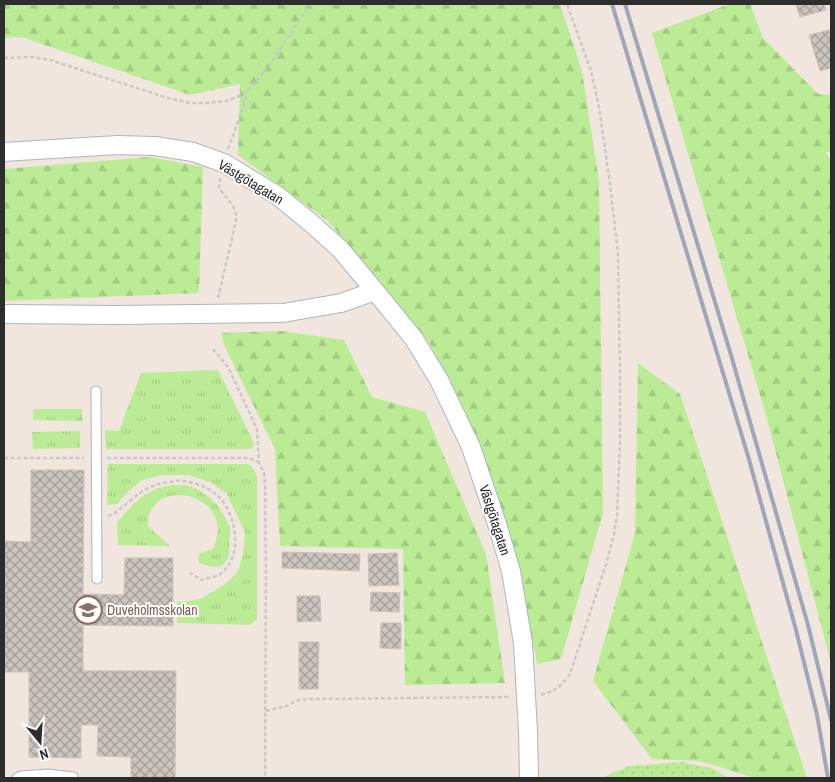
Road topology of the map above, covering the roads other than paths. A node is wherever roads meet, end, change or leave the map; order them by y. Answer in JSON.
{"nodes":[{"id":1,"x":4,"y":152,"type":"edge"},
{"id":2,"x":375,"y":290,"type":"junction"},
{"id":3,"x":4,"y":314,"type":"edge"},
{"id":4,"x":96,"y":391,"type":"dead end"},
{"id":5,"x":97,"y":579,"type":"dead end"},
{"id":6,"x":17,"y":778,"type":"edge"},
{"id":7,"x":73,"y":778,"type":"edge"},
{"id":8,"x":529,"y":778,"type":"edge"}],
"edges":[{"from":1,"to":2,"type":"street","name":"Västgötagatan"},
{"from":2,"to":3,"type":"street"},
{"from":2,"to":8,"type":"street","name":"Västgötagatan"},
{"from":4,"to":5,"type":"lane"},
{"from":6,"to":7,"type":"lane"}]}
